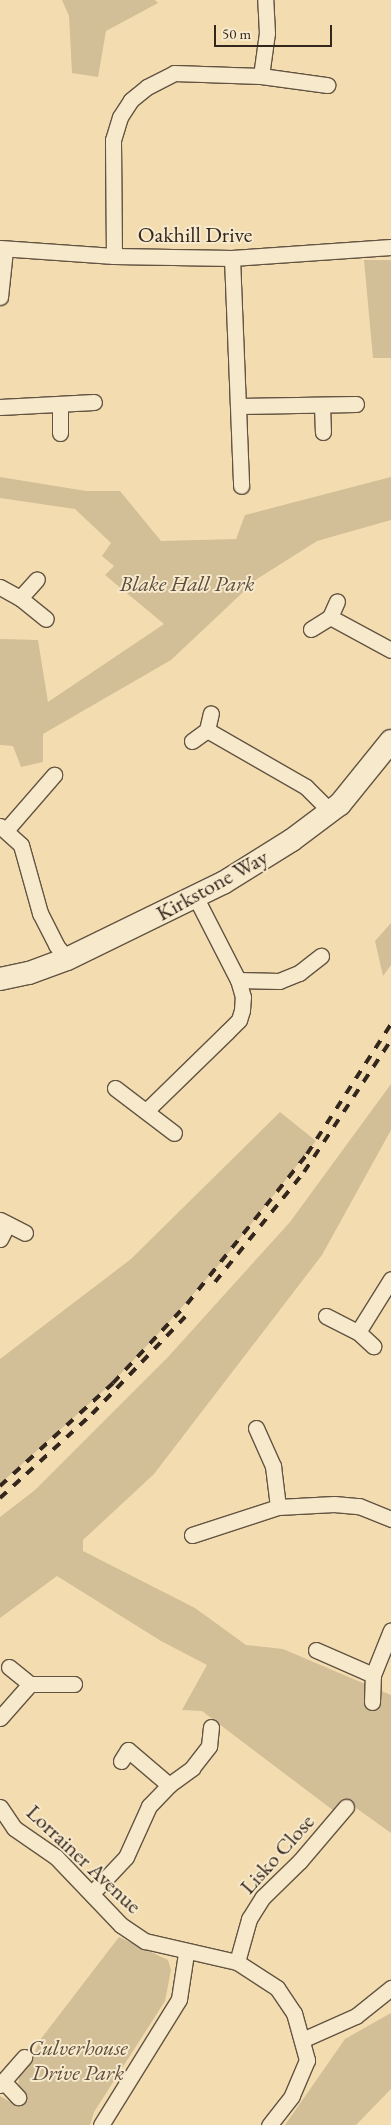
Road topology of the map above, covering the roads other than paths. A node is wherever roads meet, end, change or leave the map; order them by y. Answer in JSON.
{"nodes":[{"id":1,"x":265,"y":0,"type":"edge"},
{"id":2,"x":261,"y":76,"type":"junction"},
{"id":3,"x":327,"y":84,"type":"dead end"},
{"id":4,"x":391,"y":247,"type":"edge"},
{"id":5,"x":3,"y":249,"type":"edge"},
{"id":6,"x":114,"y":256,"type":"junction"},
{"id":7,"x":232,"y":258,"type":"junction"},
{"id":8,"x":0,"y":297,"type":"edge"},
{"id":9,"x":94,"y":402,"type":"dead end"},
{"id":10,"x":60,"y":404,"type":"junction"},
{"id":11,"x":356,"y":404,"type":"dead end"},
{"id":12,"x":322,"y":405,"type":"junction"},
{"id":13,"x":239,"y":406,"type":"junction"},
{"id":14,"x":0,"y":407,"type":"edge"},
{"id":15,"x":323,"y":432,"type":"dead end"},
{"id":16,"x":60,"y":433,"type":"dead end"},
{"id":17,"x":241,"y":486,"type":"dead end"},
{"id":18,"x":37,"y":579,"type":"dead end"},
{"id":19,"x":0,"y":587,"type":"edge"},
{"id":20,"x":20,"y":598,"type":"junction"},
{"id":21,"x":337,"y":600,"type":"dead end"},
{"id":22,"x":330,"y":617,"type":"junction"},
{"id":23,"x":46,"y":619,"type":"dead end"},
{"id":24,"x":311,"y":629,"type":"dead end"},
{"id":25,"x":391,"y":650,"type":"edge"},
{"id":26,"x":211,"y":713,"type":"dead end"},
{"id":27,"x":207,"y":730,"type":"junction"},
{"id":28,"x":192,"y":741,"type":"dead end"},
{"id":29,"x":391,"y":741,"type":"edge"},
{"id":30,"x":54,"y":775,"type":"dead end"},
{"id":31,"x":330,"y":811,"type":"junction"},
{"id":32,"x":3,"y":828,"type":"edge"},
{"id":33,"x":195,"y":896,"type":"junction"},
{"id":34,"x":321,"y":956,"type":"dead end"},
{"id":35,"x":67,"y":959,"type":"junction"},
{"id":36,"x":0,"y":980,"type":"edge"},
{"id":37,"x":238,"y":980,"type":"junction"},
{"id":38,"x":115,"y":1088,"type":"dead end"},
{"id":39,"x":146,"y":1111,"type":"junction"},
{"id":40,"x":174,"y":1133,"type":"dead end"},
{"id":41,"x":4,"y":1223,"type":"edge"},
{"id":42,"x":25,"y":1233,"type":"dead end"},
{"id":43,"x":0,"y":1239,"type":"edge"},
{"id":44,"x":391,"y":1279,"type":"edge"},
{"id":45,"x":326,"y":1316,"type":"dead end"},
{"id":46,"x":358,"y":1332,"type":"junction"},
{"id":47,"x":373,"y":1346,"type":"dead end"},
{"id":48,"x":256,"y":1428,"type":"dead end"},
{"id":49,"x":278,"y":1507,"type":"junction"},
{"id":50,"x":391,"y":1519,"type":"edge"},
{"id":51,"x":192,"y":1535,"type":"dead end"},
{"id":52,"x":391,"y":1630,"type":"edge"},
{"id":53,"x":316,"y":1650,"type":"dead end"},
{"id":54,"x":9,"y":1667,"type":"dead end"},
{"id":55,"x":373,"y":1675,"type":"junction"},
{"id":56,"x":30,"y":1684,"type":"junction"},
{"id":57,"x":74,"y":1684,"type":"dead end"},
{"id":58,"x":372,"y":1702,"type":"dead end"},
{"id":59,"x":0,"y":1718,"type":"edge"},
{"id":60,"x":211,"y":1727,"type":"dead end"},
{"id":61,"x":121,"y":1761,"type":"dead end"},
{"id":62,"x":169,"y":1785,"type":"junction"},
{"id":63,"x":0,"y":1807,"type":"edge"},
{"id":64,"x":346,"y":1807,"type":"dead end"},
{"id":65,"x":93,"y":1892,"type":"junction"},
{"id":66,"x":186,"y":1953,"type":"junction"},
{"id":67,"x":237,"y":1962,"type":"junction"},
{"id":68,"x":391,"y":1988,"type":"edge"},
{"id":69,"x":302,"y":2040,"type":"junction"},
{"id":70,"x":24,"y":2057,"type":"dead end"},
{"id":71,"x":2,"y":2083,"type":"edge"},
{"id":72,"x":18,"y":2097,"type":"dead end"},
{"id":73,"x":101,"y":2125,"type":"edge"},
{"id":74,"x":269,"y":2125,"type":"edge"}],
"edges":[{"from":1,"to":2,"type":"street"},
{"from":2,"to":3,"type":"street"},
{"from":2,"to":6,"type":"street"},
{"from":4,"to":7,"type":"street","name":"Oakhill Drive"},
{"from":5,"to":6,"type":"street","name":"Oakhill Drive"},
{"from":5,"to":8,"type":"street"},
{"from":6,"to":7,"type":"street","name":"Oakhill Drive"},
{"from":7,"to":13,"type":"street"},
{"from":9,"to":10,"type":"street"},
{"from":10,"to":14,"type":"street"},
{"from":10,"to":16,"type":"street"},
{"from":11,"to":12,"type":"street"},
{"from":12,"to":13,"type":"street"},
{"from":12,"to":15,"type":"street"},
{"from":13,"to":17,"type":"street"},
{"from":18,"to":20,"type":"street"},
{"from":19,"to":20,"type":"street"},
{"from":20,"to":23,"type":"street"},
{"from":21,"to":22,"type":"street"},
{"from":22,"to":24,"type":"street"},
{"from":22,"to":25,"type":"street"},
{"from":26,"to":27,"type":"street"},
{"from":27,"to":28,"type":"street"},
{"from":27,"to":31,"type":"street"},
{"from":29,"to":31,"type":"street","name":"Kirkstone Way"},
{"from":30,"to":32,"type":"street"},
{"from":31,"to":33,"type":"street","name":"Kirkstone Way"},
{"from":32,"to":35,"type":"street"},
{"from":33,"to":35,"type":"street","name":"Kirkstone Way"},
{"from":33,"to":37,"type":"street"},
{"from":34,"to":37,"type":"street"},
{"from":35,"to":36,"type":"street","name":"Kirkstone Way"},
{"from":37,"to":39,"type":"street"},
{"from":38,"to":39,"type":"street"},
{"from":39,"to":40,"type":"street"},
{"from":41,"to":42,"type":"street"},
{"from":41,"to":43,"type":"street"},
{"from":44,"to":46,"type":"street"},
{"from":45,"to":46,"type":"street"},
{"from":46,"to":47,"type":"street"},
{"from":48,"to":49,"type":"street"},
{"from":49,"to":50,"type":"street"},
{"from":49,"to":51,"type":"street"},
{"from":52,"to":55,"type":"street"},
{"from":53,"to":55,"type":"street"},
{"from":54,"to":56,"type":"street"},
{"from":55,"to":58,"type":"street"},
{"from":56,"to":57,"type":"street"},
{"from":56,"to":59,"type":"street"},
{"from":60,"to":62,"type":"street"},
{"from":61,"to":62,"type":"street"},
{"from":62,"to":65,"type":"street"},
{"from":63,"to":65,"type":"street","name":"Lorrainer Avenue"},
{"from":64,"to":67,"type":"street","name":"Lisko Close"},
{"from":65,"to":66,"type":"street","name":"Lorrainer Avenue"},
{"from":66,"to":67,"type":"street","name":"Lorrainer Avenue"},
{"from":66,"to":73,"type":"street"},
{"from":67,"to":69,"type":"street","name":"Lorrainer Avenue"},
{"from":68,"to":69,"type":"street"},
{"from":69,"to":74,"type":"street","name":"Lorrainer Avenue"},
{"from":70,"to":71,"type":"street"},
{"from":71,"to":72,"type":"street"}]}
